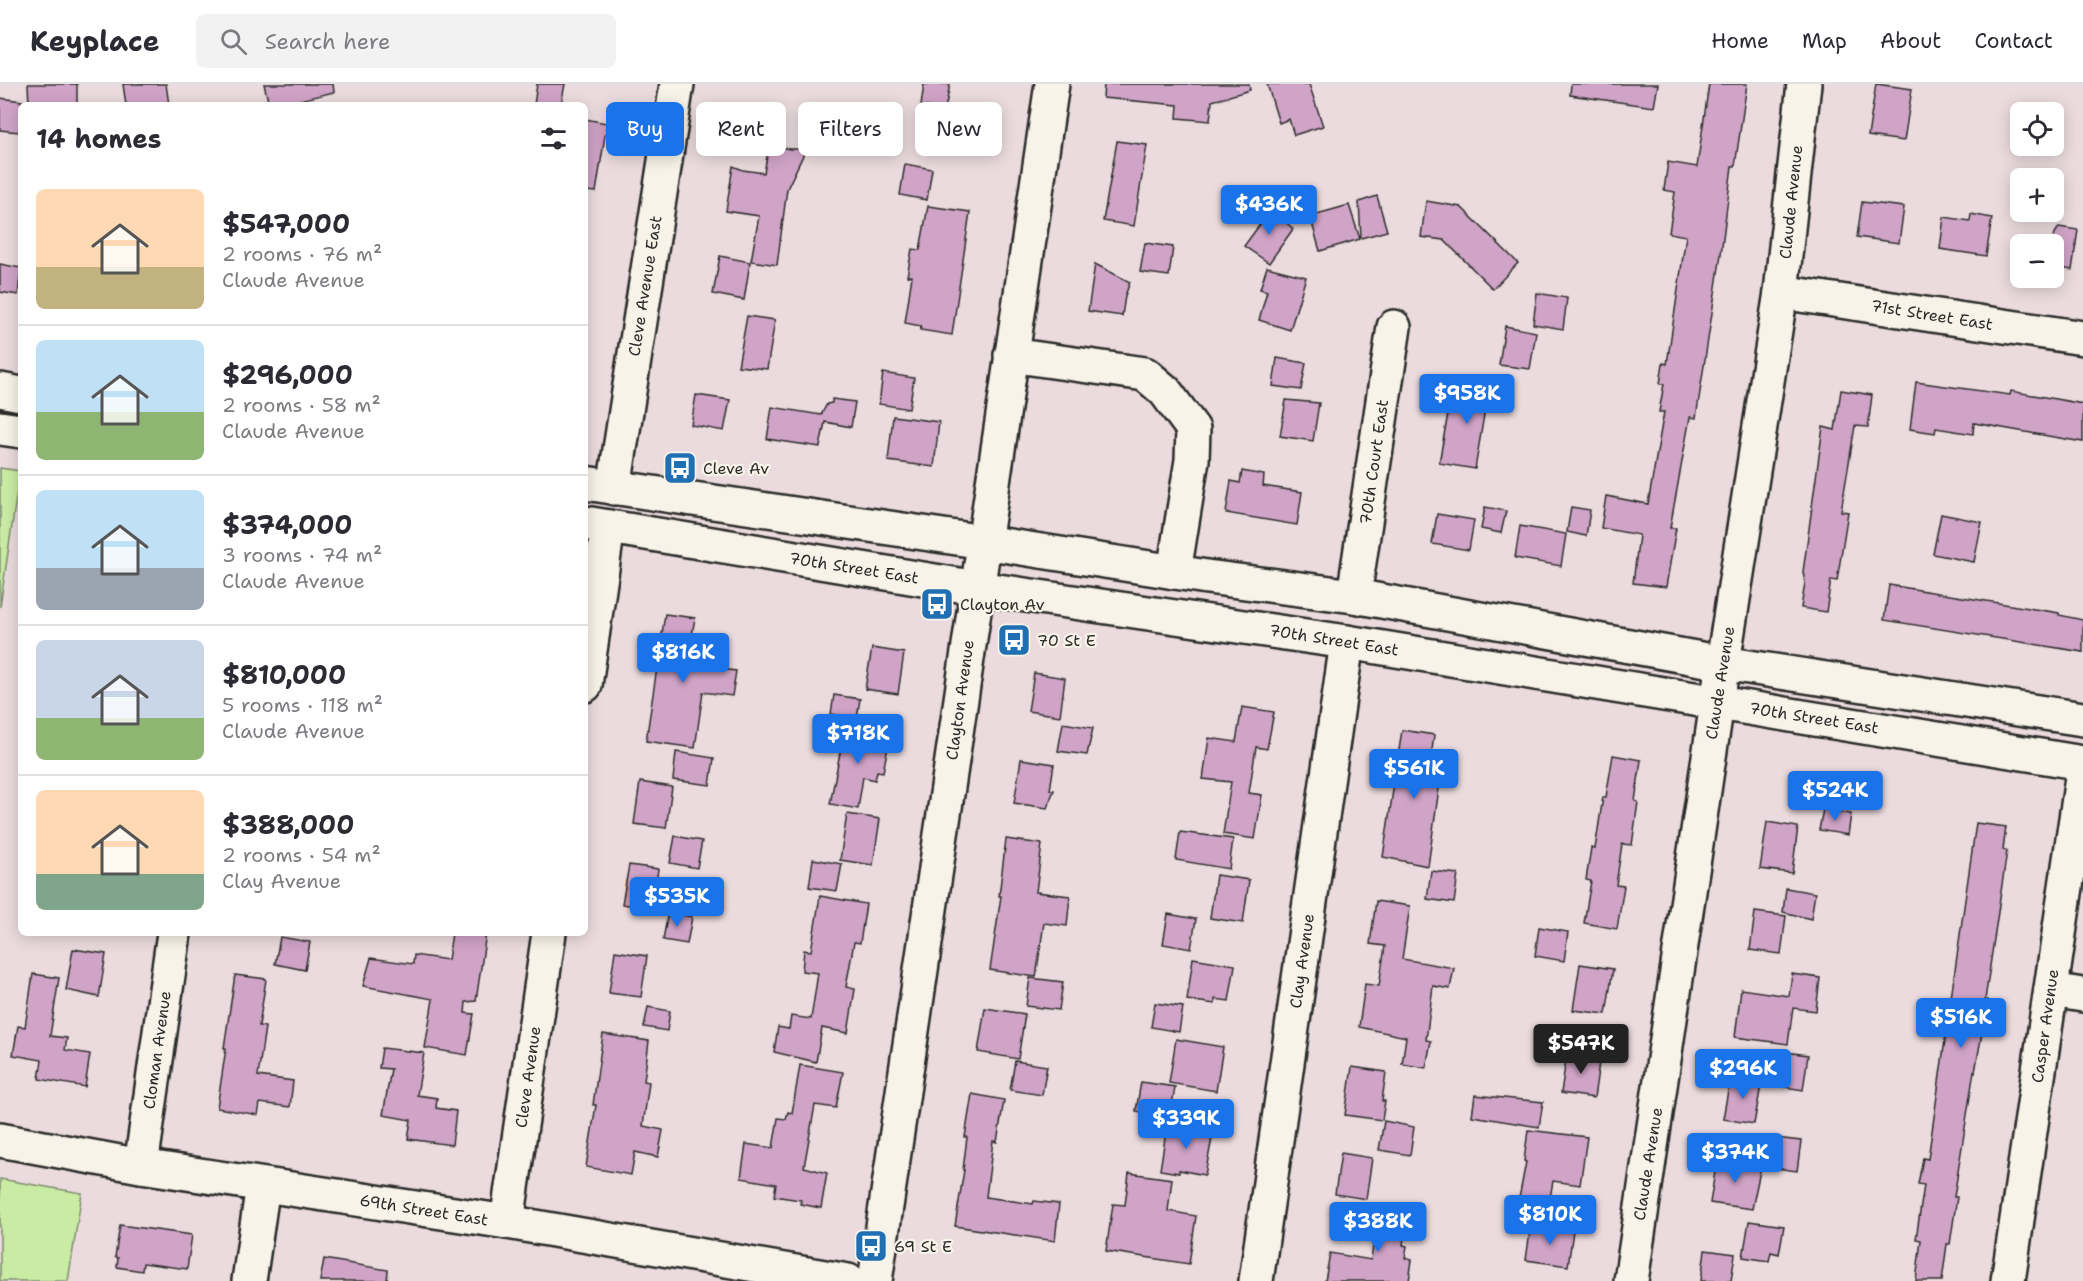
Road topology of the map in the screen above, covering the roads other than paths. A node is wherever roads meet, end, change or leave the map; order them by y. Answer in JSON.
{"nodes":[{"id":1,"x":677,"y":84,"type":"edge"},
{"id":2,"x":1052,"y":84,"type":"edge"},
{"id":3,"x":1804,"y":84,"type":"edge"},
{"id":4,"x":1781,"y":292,"type":"junction"},
{"id":5,"x":1394,"y":327,"type":"dead end"},
{"id":6,"x":2083,"y":338,"type":"edge"},
{"id":7,"x":1011,"y":355,"type":"junction"},
{"id":8,"x":0,"y":390,"type":"edge"},
{"id":9,"x":18,"y":393,"type":"edge"},
{"id":10,"x":0,"y":428,"type":"edge"},
{"id":11,"x":18,"y":431,"type":"edge"},
{"id":12,"x":599,"y":486,"type":"edge"},
{"id":13,"x":597,"y":525,"type":"edge"},
{"id":14,"x":984,"y":542,"type":"junction"},
{"id":15,"x":1174,"y":572,"type":"junction"},
{"id":16,"x":977,"y":588,"type":"junction"},
{"id":17,"x":1354,"y":596,"type":"junction"},
{"id":18,"x":1347,"y":642,"type":"junction"},
{"id":19,"x":588,"y":645,"type":"edge"},
{"id":20,"x":1723,"y":663,"type":"junction"},
{"id":21,"x":1718,"y":703,"type":"junction"},
{"id":22,"x":2083,"y":719,"type":"edge"},
{"id":23,"x":2083,"y":763,"type":"edge"},
{"id":24,"x":2083,"y":771,"type":"edge"},
{"id":25,"x":174,"y":936,"type":"edge"},
{"id":26,"x":549,"y":936,"type":"edge"},
{"id":27,"x":2050,"y":990,"type":"junction"},
{"id":28,"x":2083,"y":995,"type":"edge"},
{"id":29,"x":0,"y":1140,"type":"edge"},
{"id":30,"x":141,"y":1166,"type":"junction"},
{"id":31,"x":263,"y":1185,"type":"junction"},
{"id":32,"x":507,"y":1222,"type":"junction"},
{"id":33,"x":249,"y":1281,"type":"edge"},
{"id":34,"x":848,"y":1281,"type":"edge"},
{"id":35,"x":875,"y":1281,"type":"edge"},
{"id":36,"x":1256,"y":1281,"type":"edge"},
{"id":37,"x":1631,"y":1281,"type":"edge"},
{"id":38,"x":2008,"y":1281,"type":"edge"}],
"edges":[{"from":1,"to":12,"type":"street","name":"Cleve Avenue East"},
{"from":2,"to":7,"type":"street","name":"Clayton Avenue"},
{"from":3,"to":4,"type":"street","name":"Claude Avenue"},
{"from":4,"to":6,"type":"street","name":"71st Street East"},
{"from":4,"to":20,"type":"street","name":"Claude Avenue"},
{"from":5,"to":17,"type":"street","name":"70th Court East"},
{"from":7,"to":14,"type":"street","name":"Clayton Avenue"},
{"from":7,"to":15,"type":"street"},
{"from":8,"to":9,"type":"street"},
{"from":10,"to":11,"type":"street"},
{"from":12,"to":14,"type":"street"},
{"from":13,"to":16,"type":"street","name":"70th Street East"},
{"from":13,"to":19,"type":"street"},
{"from":14,"to":15,"type":"street"},
{"from":14,"to":16,"type":"street","name":"Clayton Avenue"},
{"from":15,"to":17,"type":"street"},
{"from":16,"to":18,"type":"street","name":"70th Street East"},
{"from":16,"to":35,"type":"street","name":"Clayton Avenue"},
{"from":17,"to":20,"type":"street"},
{"from":18,"to":21,"type":"street","name":"70th Street East"},
{"from":18,"to":36,"type":"street","name":"Clay Avenue"},
{"from":20,"to":21,"type":"street","name":"Claude Avenue"},
{"from":20,"to":22,"type":"street"},
{"from":21,"to":23,"type":"street","name":"70th Street East"},
{"from":21,"to":37,"type":"street","name":"Claude Avenue"},
{"from":24,"to":27,"type":"street","name":"Casper Avenue"},
{"from":25,"to":30,"type":"street","name":"Cloman Avenue"},
{"from":26,"to":32,"type":"street","name":"Cleve Avenue"},
{"from":27,"to":28,"type":"street"},
{"from":27,"to":38,"type":"street","name":"Casper Avenue"},
{"from":29,"to":30,"type":"street","name":"69th Street East"},
{"from":30,"to":31,"type":"street","name":"69th Street East"},
{"from":31,"to":32,"type":"street","name":"69th Street East"},
{"from":31,"to":33,"type":"street"},
{"from":32,"to":34,"type":"street","name":"69th Street East"}]}
